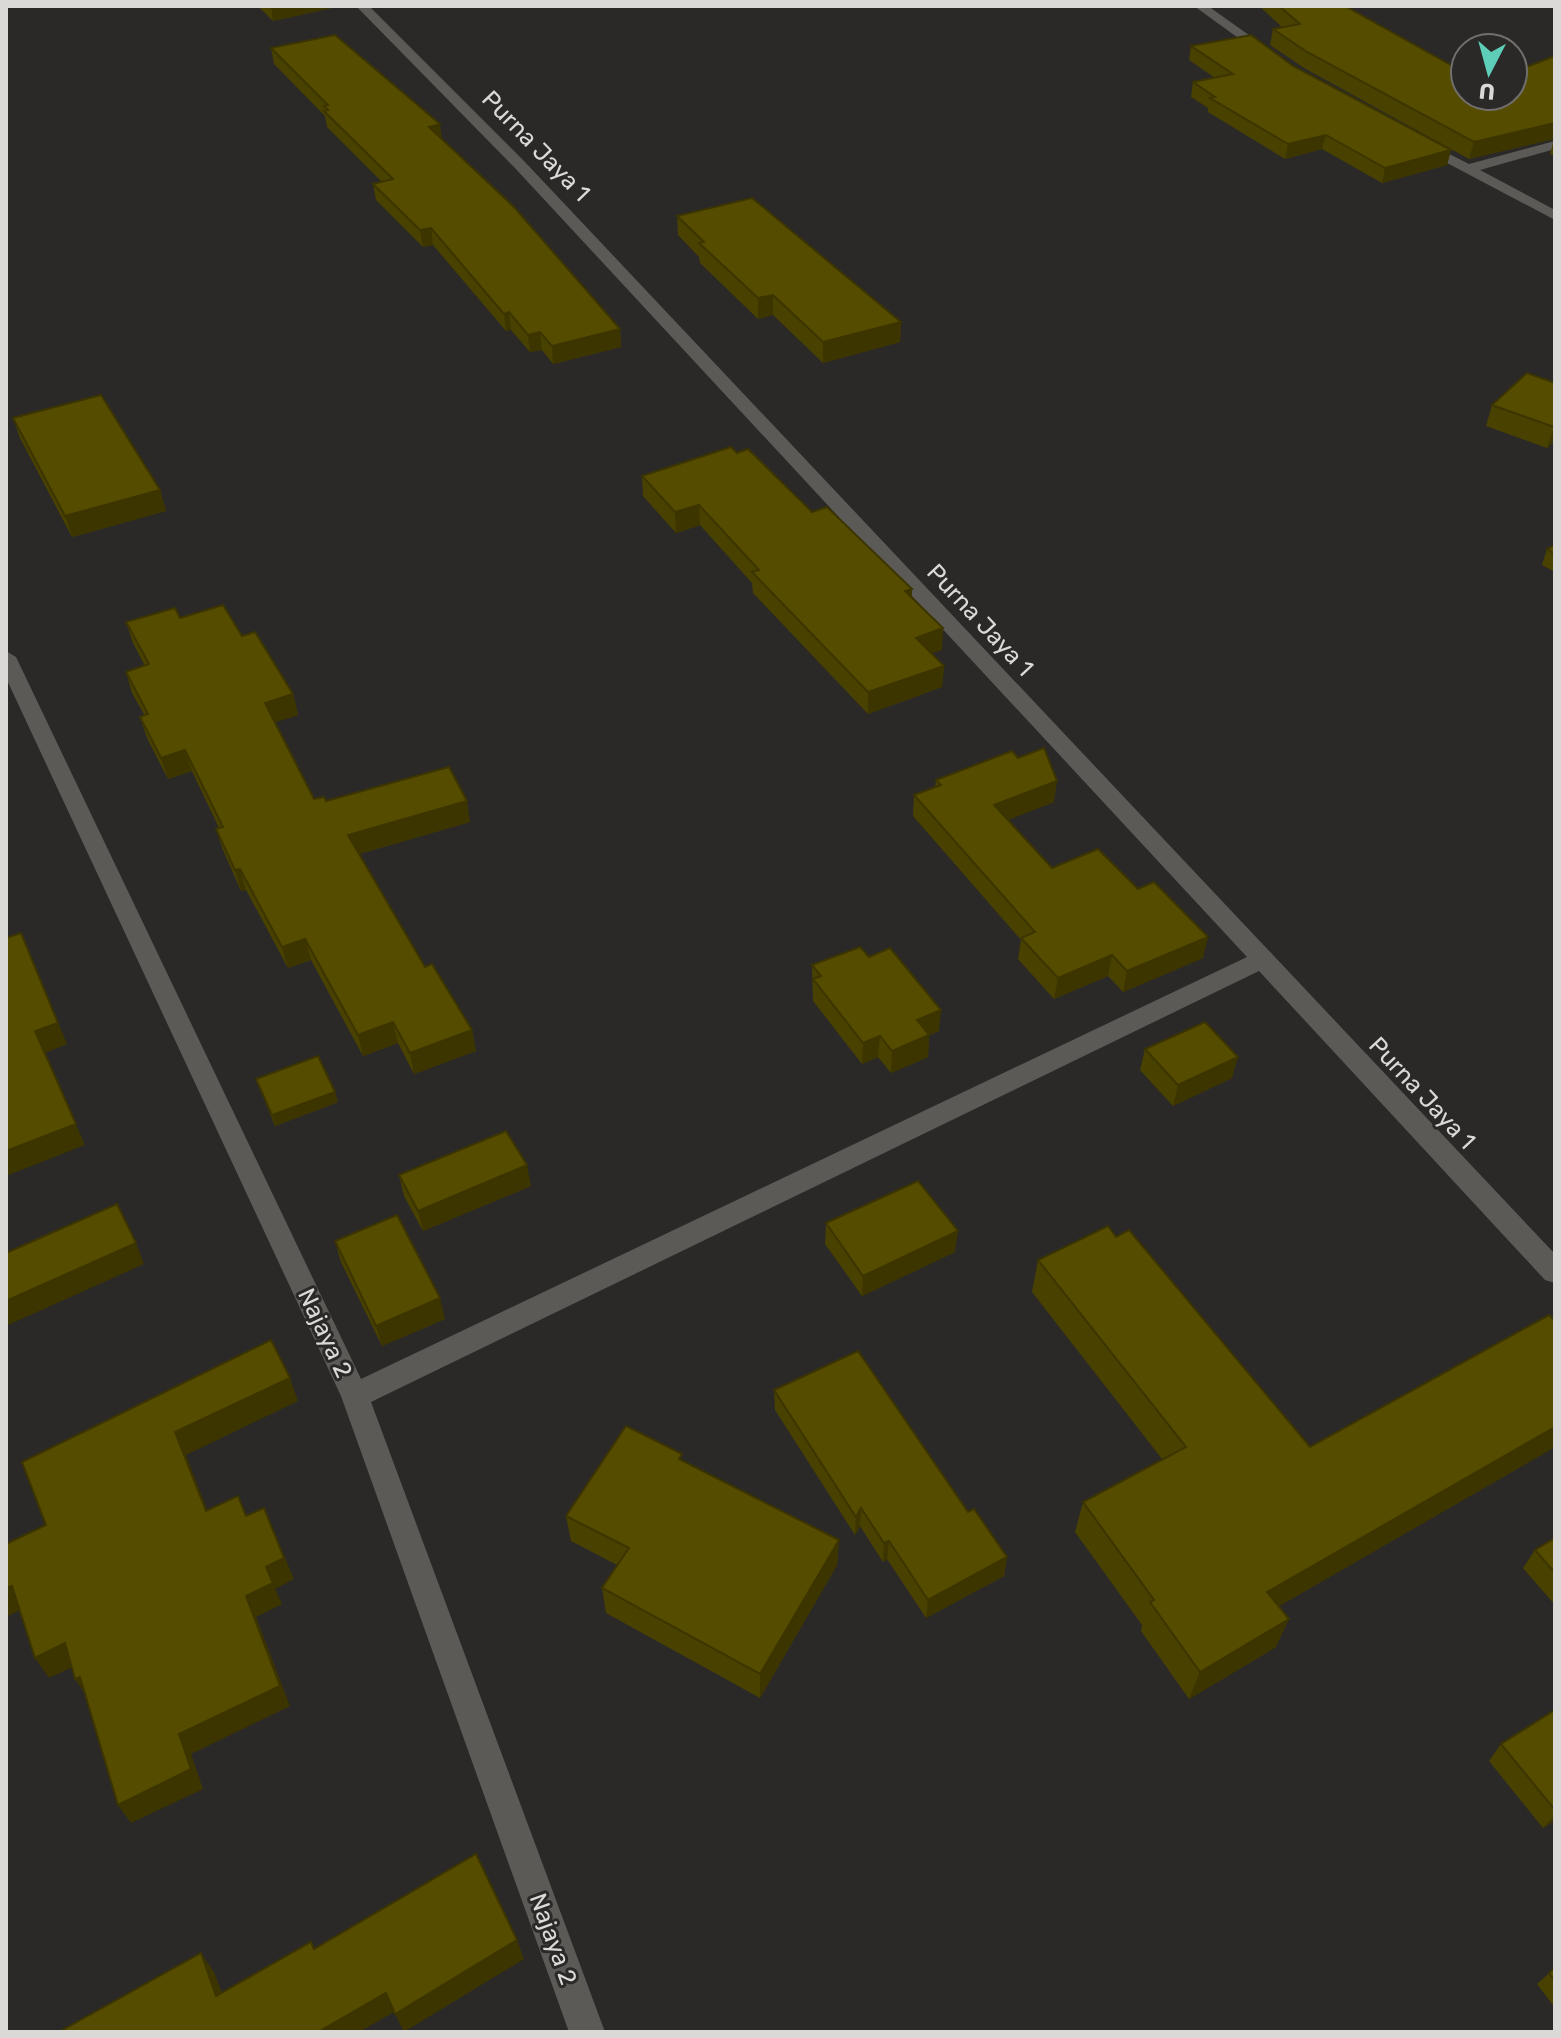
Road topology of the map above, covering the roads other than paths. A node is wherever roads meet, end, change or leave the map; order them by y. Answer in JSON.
{"nodes":[{"id":1,"x":362,"y":6,"type":"edge"},
{"id":2,"x":1200,"y":6,"type":"edge"},
{"id":3,"x":1285,"y":65,"type":"edge"},
{"id":4,"x":1400,"y":131,"type":"edge"},
{"id":5,"x":1555,"y":145,"type":"edge"},
{"id":6,"x":1466,"y":169,"type":"junction"},
{"id":7,"x":1555,"y":216,"type":"edge"},
{"id":8,"x":6,"y":657,"type":"edge"},
{"id":9,"x":1262,"y":960,"type":"junction"},
{"id":10,"x":1555,"y":1272,"type":"edge"},
{"id":11,"x":355,"y":1396,"type":"junction"},
{"id":12,"x":587,"y":2032,"type":"edge"}],
"edges":[{"from":1,"to":9,"type":"street","name":"Purna Jaya 1"},
{"from":2,"to":3,"type":"street"},
{"from":4,"to":6,"type":"street"},
{"from":5,"to":6,"type":"street"},
{"from":6,"to":7,"type":"street"},
{"from":8,"to":11,"type":"street","name":"Najaya 2"},
{"from":9,"to":10,"type":"street","name":"Purna Jaya 1"},
{"from":9,"to":11,"type":"street"},
{"from":11,"to":12,"type":"street","name":"Najaya 2"}]}
